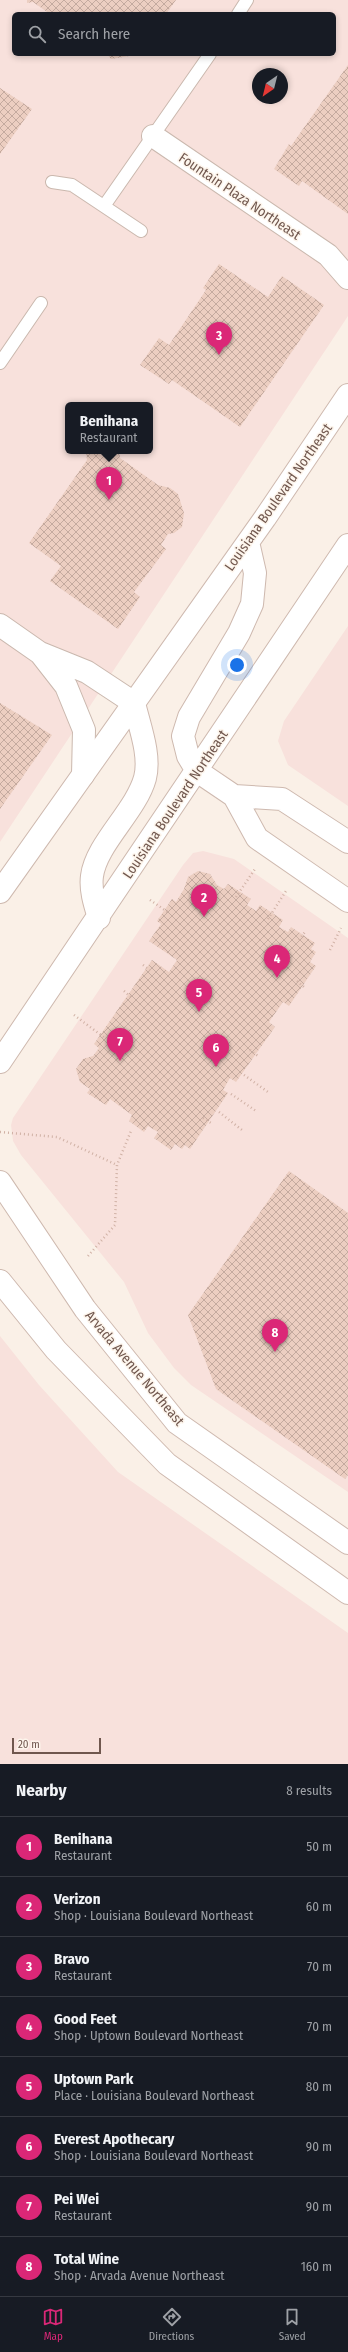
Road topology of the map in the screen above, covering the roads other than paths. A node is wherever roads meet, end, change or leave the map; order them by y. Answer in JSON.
{"nodes":[{"id":1,"x":247,"y":0,"type":"edge"},
{"id":2,"x":239,"y":12,"type":"edge"},
{"id":3,"x":209,"y":56,"type":"edge"},
{"id":4,"x":153,"y":136,"type":"junction"},
{"id":5,"x":52,"y":182,"type":"dead end"},
{"id":6,"x":104,"y":206,"type":"junction"},
{"id":7,"x":141,"y":231,"type":"dead end"},
{"id":8,"x":328,"y":255,"type":"junction"},
{"id":9,"x":348,"y":262,"type":"edge"},
{"id":10,"x":348,"y":278,"type":"edge"},
{"id":11,"x":41,"y":303,"type":"dead end"},
{"id":12,"x":0,"y":363,"type":"edge"},
{"id":13,"x":348,"y":395,"type":"edge"},
{"id":14,"x":248,"y":542,"type":"junction"},
{"id":15,"x":348,"y":545,"type":"edge"},
{"id":16,"x":0,"y":625,"type":"edge"},
{"id":17,"x":40,"y":653,"type":"junction"},
{"id":18,"x":134,"y":703,"type":"junction"},
{"id":19,"x":197,"y":771,"type":"junction"},
{"id":20,"x":83,"y":775,"type":"junction"},
{"id":21,"x":234,"y":796,"type":"junction"},
{"id":22,"x":348,"y":842,"type":"edge"},
{"id":23,"x":0,"y":892,"type":"edge"},
{"id":24,"x":348,"y":901,"type":"edge"},
{"id":25,"x":99,"y":918,"type":"junction"},
{"id":26,"x":0,"y":1062,"type":"edge"},
{"id":27,"x":0,"y":1182,"type":"edge"},
{"id":28,"x":0,"y":1281,"type":"edge"},
{"id":29,"x":348,"y":1543,"type":"edge"},
{"id":30,"x":348,"y":1593,"type":"edge"}],
"edges":[{"from":1,"to":2,"type":"lane"},
{"from":3,"to":4,"type":"lane"},
{"from":4,"to":6,"type":"lane"},
{"from":4,"to":8,"type":"street","name":"Fountain Plaza Northeast"},
{"from":5,"to":6,"type":"lane"},
{"from":6,"to":7,"type":"lane"},
{"from":8,"to":9,"type":"street","name":"Fountain Plaza Northeast"},
{"from":8,"to":10,"type":"street","name":"Fountain Plaza Northeast"},
{"from":11,"to":12,"type":"lane"},
{"from":13,"to":14,"type":"street","name":"Louisiana Boulevard Northeast"},
{"from":14,"to":18,"type":"street","name":"Louisiana Boulevard Northeast"},
{"from":14,"to":19,"type":"street"},
{"from":15,"to":19,"type":"street","name":"Louisiana Boulevard Northeast"},
{"from":16,"to":17,"type":"street"},
{"from":17,"to":18,"type":"street"},
{"from":17,"to":20,"type":"street"},
{"from":18,"to":20,"type":"street","name":"Louisiana Boulevard Northeast"},
{"from":18,"to":25,"type":"street"},
{"from":19,"to":21,"type":"street"},
{"from":19,"to":25,"type":"street","name":"Louisiana Boulevard Northeast"},
{"from":20,"to":23,"type":"street","name":"Louisiana Boulevard Northeast"},
{"from":21,"to":22,"type":"street"},
{"from":21,"to":24,"type":"street"},
{"from":25,"to":26,"type":"street","name":"Louisiana Boulevard Northeast"},
{"from":27,"to":29,"type":"street","name":"Arvada Avenue Northeast"},
{"from":28,"to":30,"type":"street"}]}
